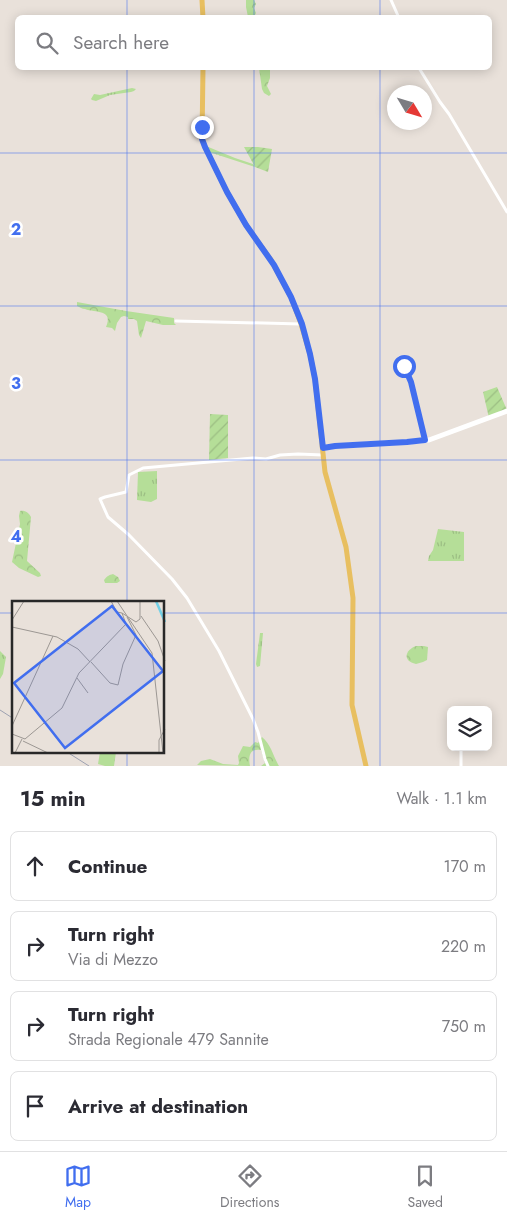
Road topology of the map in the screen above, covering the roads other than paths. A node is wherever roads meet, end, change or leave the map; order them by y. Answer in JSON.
{"nodes":[{"id":1,"x":202,"y":0,"type":"edge"},
{"id":2,"x":391,"y":0,"type":"edge"},
{"id":3,"x":203,"y":15,"type":"edge"},
{"id":4,"x":398,"y":15,"type":"edge"},
{"id":5,"x":203,"y":70,"type":"edge"},
{"id":6,"x":420,"y":70,"type":"edge"},
{"id":7,"x":507,"y":212,"type":"edge"},
{"id":8,"x":176,"y":321,"type":"dead end"},
{"id":9,"x":302,"y":324,"type":"junction"},
{"id":10,"x":400,"y":357,"type":"dead end"},
{"id":11,"x":507,"y":411,"type":"edge"},
{"id":12,"x":425,"y":440,"type":"junction"},
{"id":13,"x":323,"y":448,"type":"junction"},
{"id":14,"x":324,"y":455,"type":"junction"},
{"id":15,"x":461,"y":751,"type":"edge"},
{"id":16,"x":268,"y":766,"type":"edge"},
{"id":17,"x":366,"y":766,"type":"edge"},
{"id":18,"x":461,"y":766,"type":"edge"}],
"edges":[{"from":1,"to":3,"type":"main road"},
{"from":2,"to":4,"type":"street"},
{"from":5,"to":9,"type":"main road"},
{"from":6,"to":7,"type":"street"},
{"from":8,"to":9,"type":"street"},
{"from":9,"to":13,"type":"main road"},
{"from":10,"to":12,"type":"street"},
{"from":11,"to":12,"type":"main road"},
{"from":12,"to":13,"type":"main road"},
{"from":13,"to":14,"type":"main road"},
{"from":14,"to":16,"type":"street"},
{"from":14,"to":17,"type":"main road"},
{"from":15,"to":18,"type":"street"}]}
